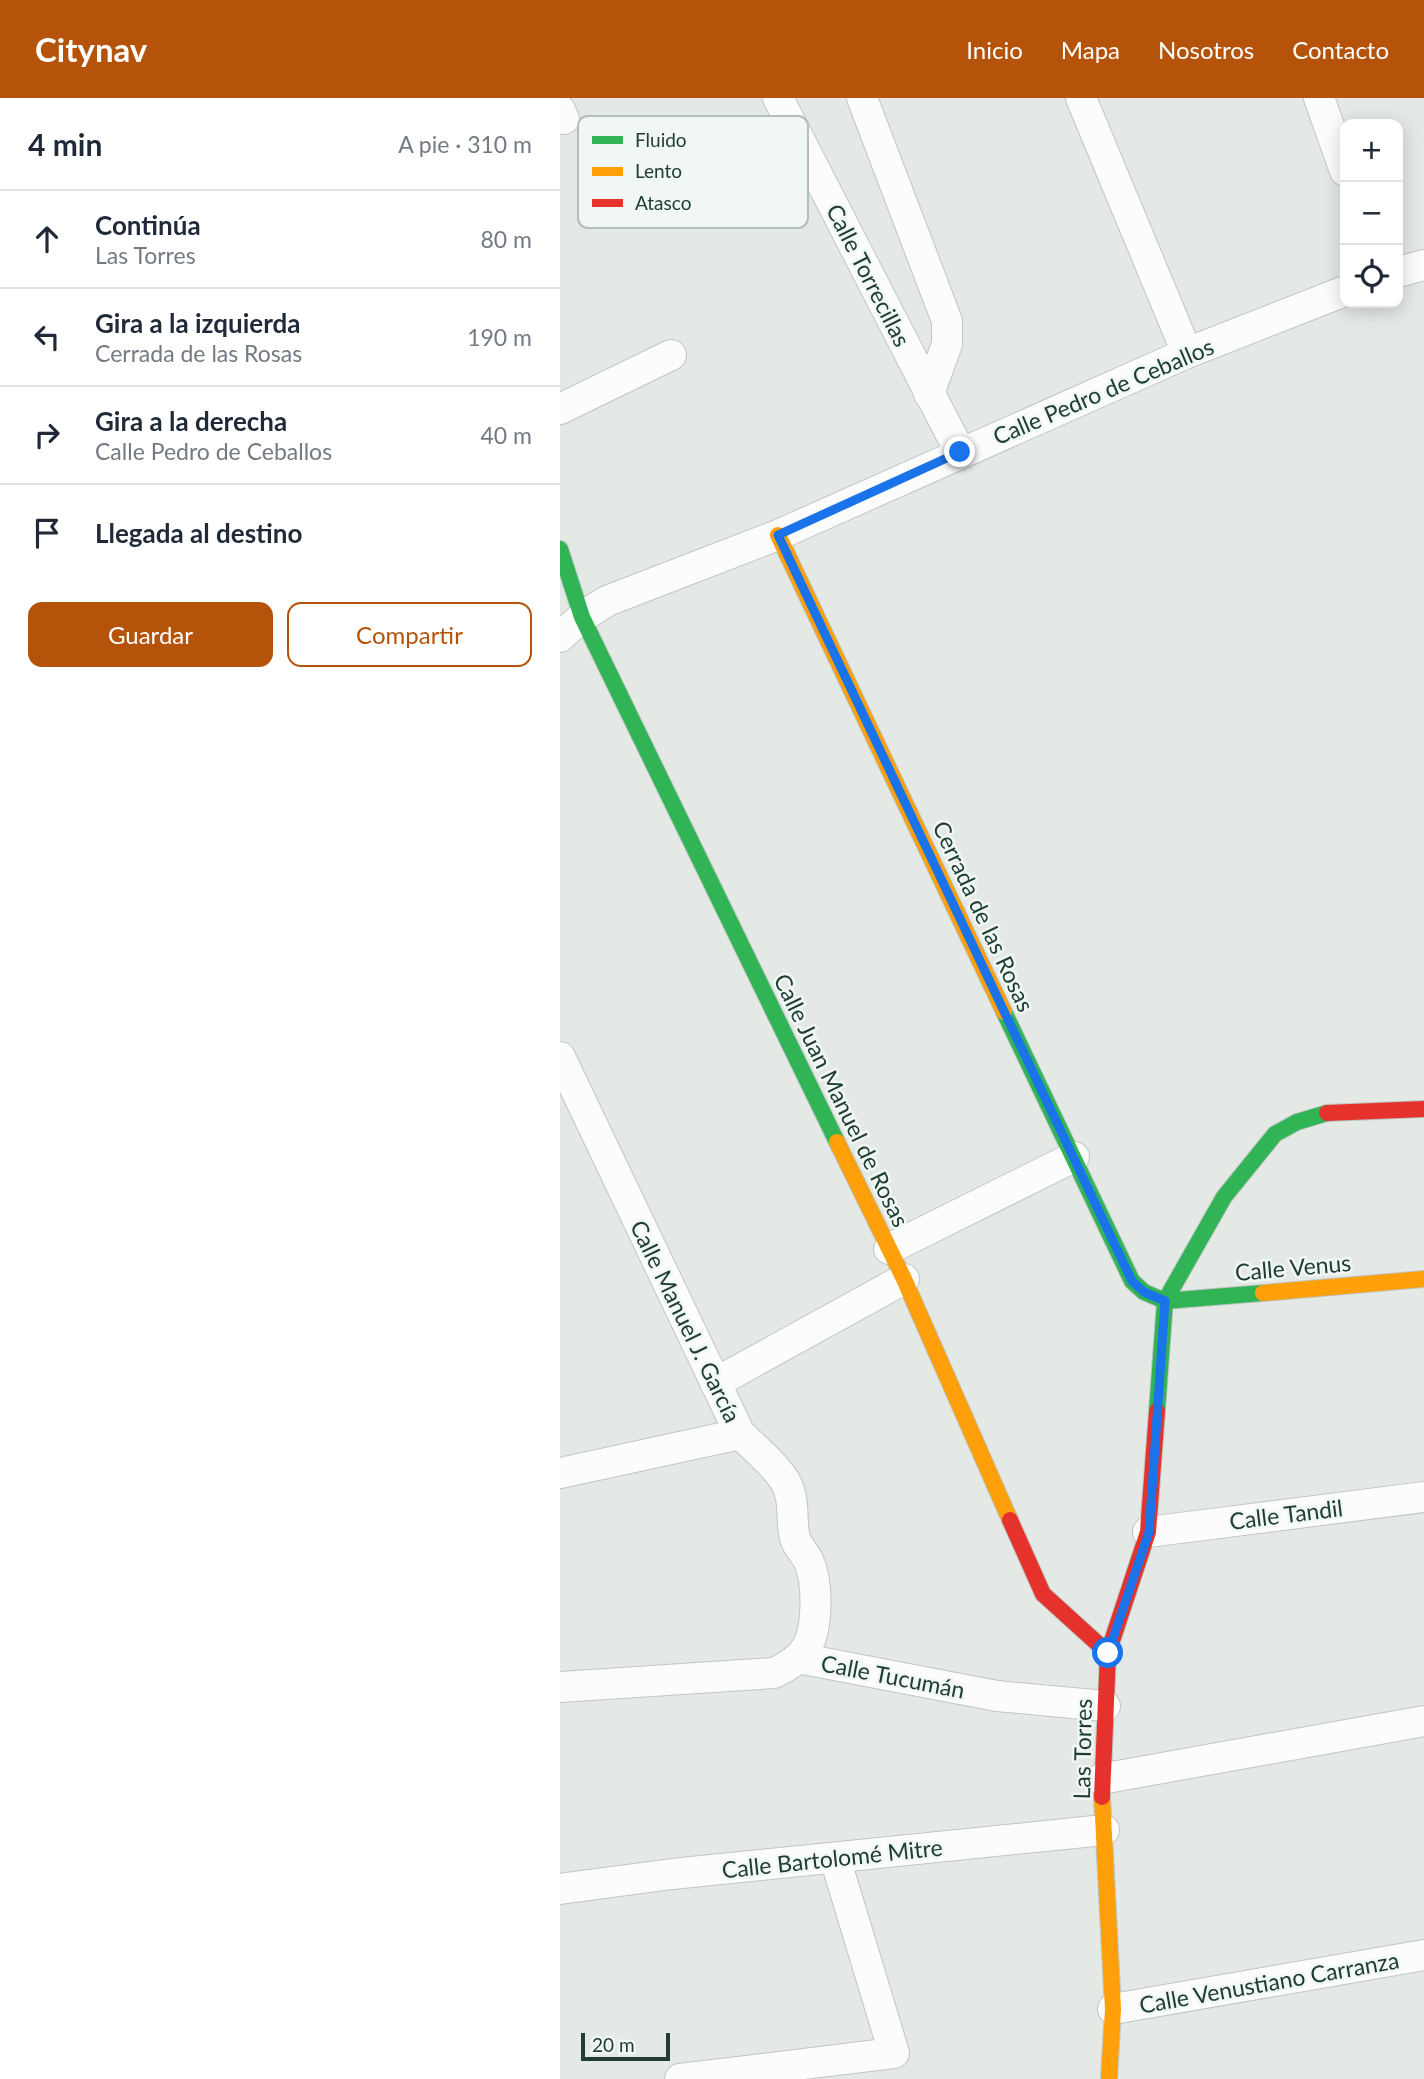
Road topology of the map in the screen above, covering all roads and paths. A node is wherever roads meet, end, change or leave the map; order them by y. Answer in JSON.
{"nodes":[{"id":1,"x":778,"y":98,"type":"edge"},
{"id":2,"x":862,"y":98,"type":"edge"},
{"id":3,"x":1081,"y":98,"type":"edge"},
{"id":4,"x":1319,"y":98,"type":"edge"},
{"id":5,"x":787,"y":116,"type":"edge"},
{"id":6,"x":1340,"y":156,"type":"edge"},
{"id":7,"x":808,"y":157,"type":"edge"},
{"id":8,"x":1424,"y":265,"type":"edge"},
{"id":9,"x":1403,"y":271,"type":"edge"},
{"id":10,"x":1340,"y":293,"type":"edge"},
{"id":11,"x":1187,"y":353,"type":"junction"},
{"id":12,"x":671,"y":355,"type":"dead end"},
{"id":13,"x":929,"y":394,"type":"junction"},
{"id":14,"x":560,"y":409,"type":"edge"},
{"id":15,"x":960,"y":452,"type":"junction"},
{"id":16,"x":778,"y":535,"type":"junction"},
{"id":17,"x":560,"y":549,"type":"edge"},
{"id":18,"x":571,"y":627,"type":"edge"},
{"id":19,"x":560,"y":1057,"type":"edge"},
{"id":20,"x":1424,"y":1109,"type":"edge"},
{"id":21,"x":1074,"y":1157,"type":"junction"},
{"id":22,"x":890,"y":1249,"type":"junction"},
{"id":23,"x":904,"y":1279,"type":"junction"},
{"id":24,"x":1424,"y":1279,"type":"edge"},
{"id":25,"x":1165,"y":1301,"type":"junction"},
{"id":26,"x":715,"y":1383,"type":"junction"},
{"id":27,"x":740,"y":1434,"type":"junction"},
{"id":28,"x":560,"y":1473,"type":"edge"},
{"id":29,"x":1424,"y":1497,"type":"edge"},
{"id":30,"x":1149,"y":1532,"type":"junction"},
{"id":31,"x":1108,"y":1653,"type":"junction"},
{"id":32,"x":798,"y":1658,"type":"junction"},
{"id":33,"x":560,"y":1686,"type":"edge"},
{"id":34,"x":1105,"y":1706,"type":"junction"},
{"id":35,"x":1424,"y":1721,"type":"edge"},
{"id":36,"x":1101,"y":1779,"type":"junction"},
{"id":37,"x":1104,"y":1830,"type":"junction"},
{"id":38,"x":835,"y":1858,"type":"junction"},
{"id":39,"x":560,"y":1889,"type":"edge"},
{"id":40,"x":1424,"y":1955,"type":"edge"},
{"id":41,"x":1113,"y":2009,"type":"junction"},
{"id":42,"x":680,"y":2079,"type":"edge"},
{"id":43,"x":1109,"y":2079,"type":"edge"}],
"edges":[{"from":1,"to":5,"type":"street","name":"Calle Torrecillas"},
{"from":2,"to":13,"type":"street"},
{"from":3,"to":11,"type":"street"},
{"from":4,"to":6,"type":"street"},
{"from":7,"to":13,"type":"street","name":"Calle Torrecillas"},
{"from":8,"to":9,"type":"street"},
{"from":10,"to":11,"type":"street","name":"Calle Pedro de Ceballos"},
{"from":11,"to":15,"type":"street","name":"Calle Pedro de Ceballos"},
{"from":12,"to":14,"type":"street"},
{"from":13,"to":15,"type":"street","name":"Calle Torrecillas"},
{"from":15,"to":16,"type":"street","name":"Calle Pedro de Ceballos"},
{"from":16,"to":18,"type":"street","name":"Calle Pedro de Ceballos"},
{"from":16,"to":21,"type":"street","name":"Cerrada de las Rosas"},
{"from":17,"to":18,"type":"street","name":"Calle Juan Manuel de Rosas"},
{"from":18,"to":22,"type":"street","name":"Calle Juan Manuel de Rosas"},
{"from":19,"to":26,"type":"street","name":"Calle Manuel J. García"},
{"from":20,"to":25,"type":"street"},
{"from":21,"to":22,"type":"street"},
{"from":21,"to":25,"type":"street","name":"Cerrada de las Rosas"},
{"from":22,"to":23,"type":"street","name":"Calle Juan Manuel de Rosas"},
{"from":23,"to":26,"type":"street"},
{"from":23,"to":31,"type":"street","name":"Calle Juan Manuel de Rosas"},
{"from":24,"to":25,"type":"street","name":"Calle Venus"},
{"from":25,"to":30,"type":"street","name":"Las Torres"},
{"from":26,"to":27,"type":"street","name":"Calle Manuel J. García"},
{"from":27,"to":28,"type":"street"},
{"from":27,"to":32,"type":"street","name":"Calle Manuel J. García"},
{"from":29,"to":30,"type":"street","name":"Calle Tandil"},
{"from":30,"to":31,"type":"street","name":"Las Torres"},
{"from":31,"to":34,"type":"street","name":"Las Torres"},
{"from":32,"to":33,"type":"street","name":"Calle Tucumán"},
{"from":32,"to":34,"type":"street","name":"Calle Tucumán"},
{"from":34,"to":36,"type":"street","name":"Las Torres"},
{"from":35,"to":36,"type":"street"},
{"from":36,"to":37,"type":"street","name":"Las Torres"},
{"from":37,"to":38,"type":"street","name":"Calle Bartolomé Mitre"},
{"from":37,"to":41,"type":"street","name":"Las Torres"},
{"from":38,"to":39,"type":"street","name":"Calle Bartolomé Mitre"},
{"from":38,"to":42,"type":"street"},
{"from":40,"to":41,"type":"street","name":"Calle Venustiano Carranza"},
{"from":41,"to":43,"type":"street","name":"Las Torres"}]}
